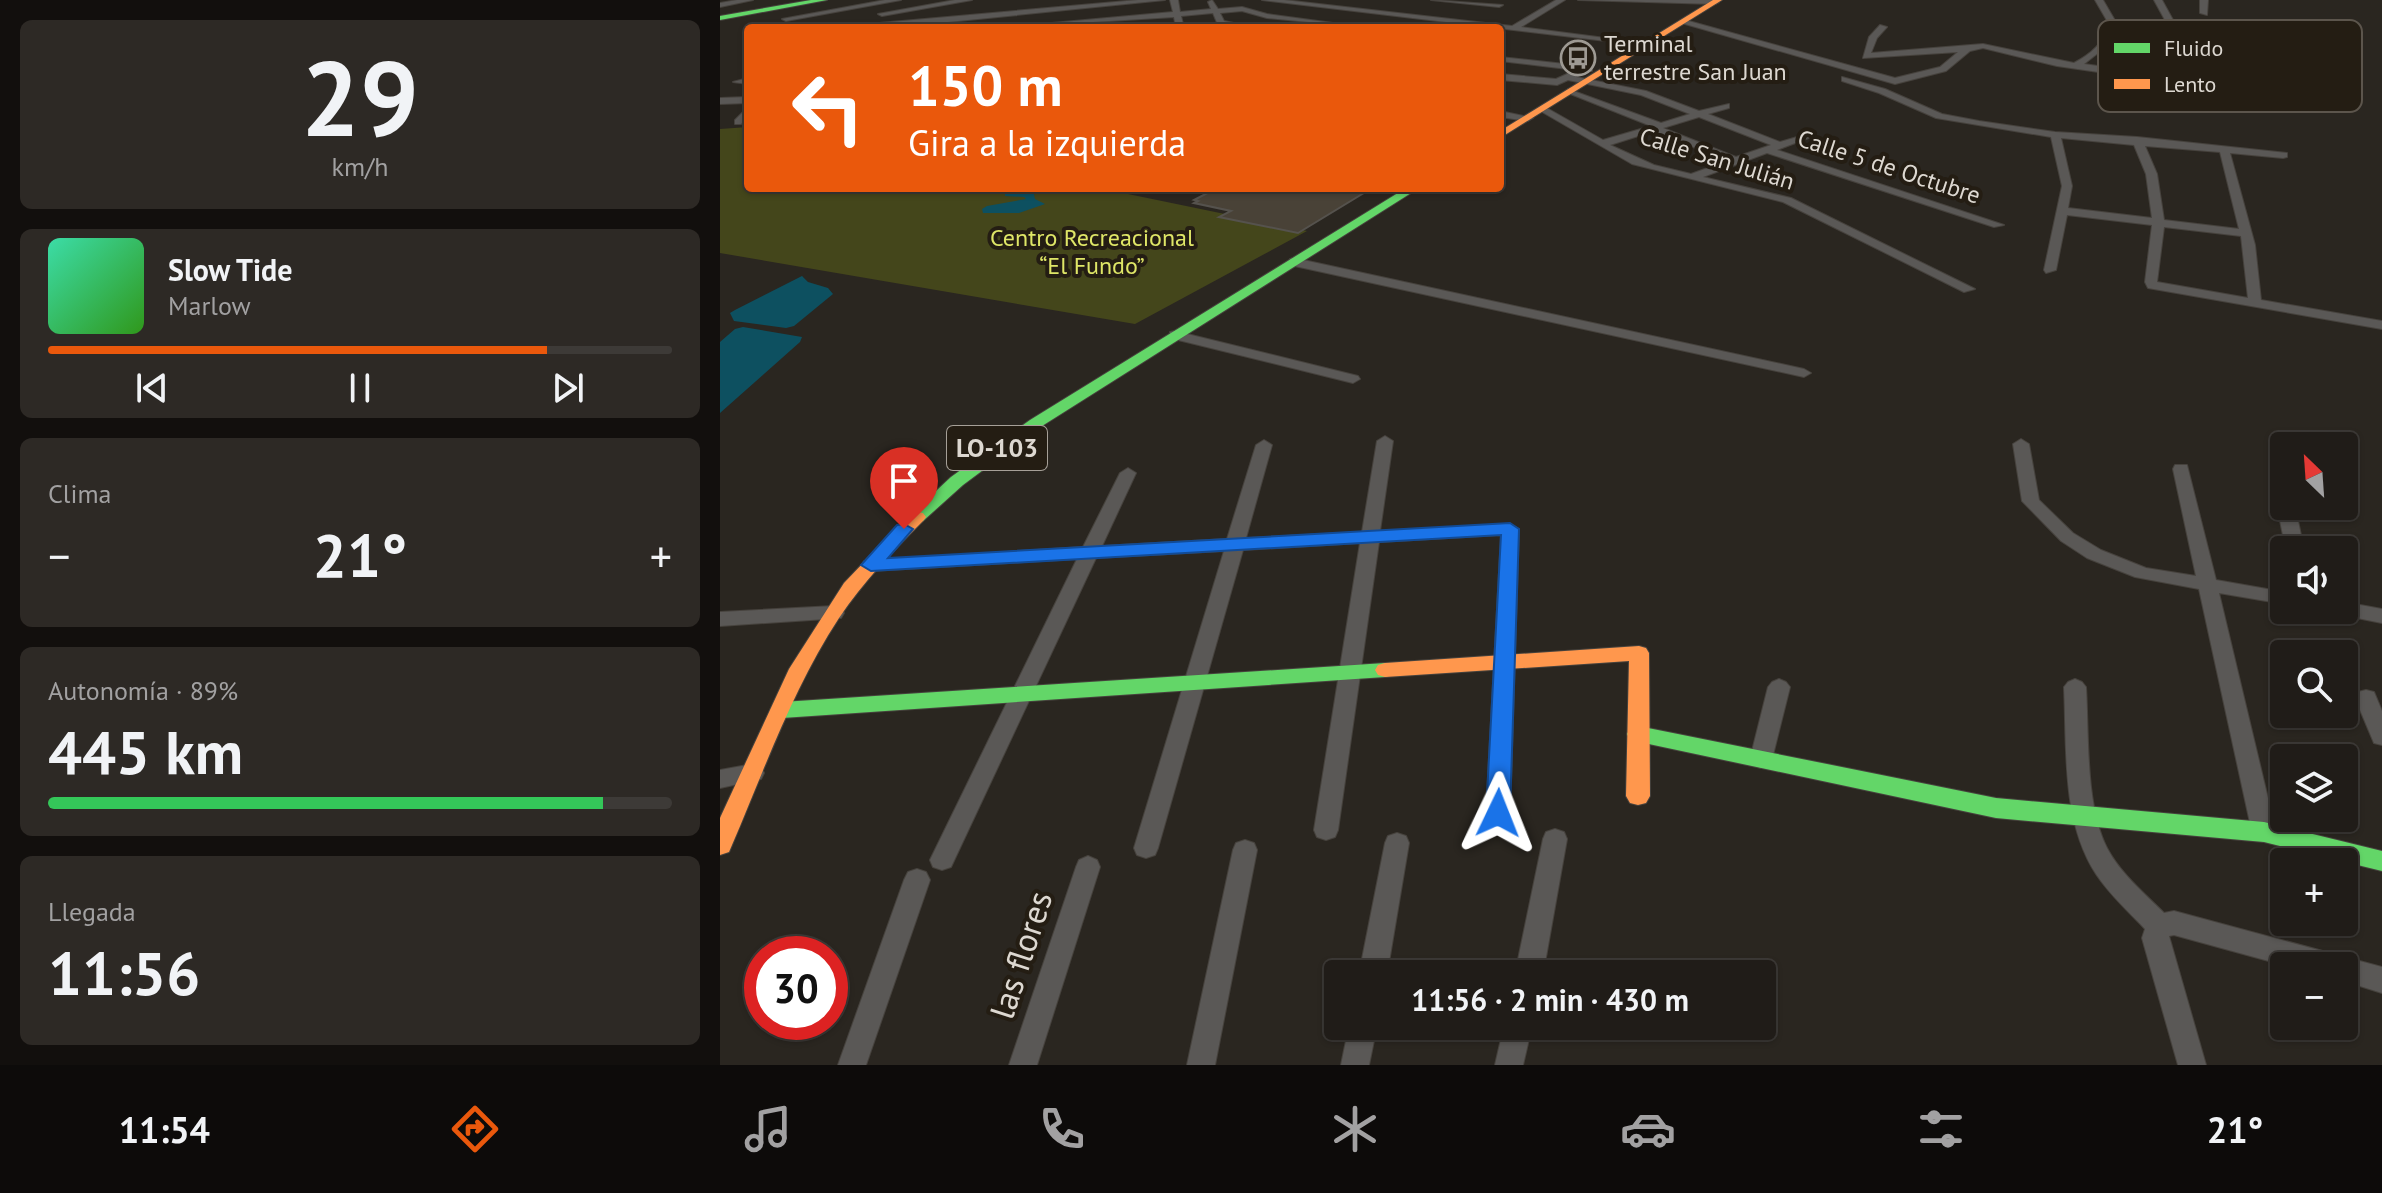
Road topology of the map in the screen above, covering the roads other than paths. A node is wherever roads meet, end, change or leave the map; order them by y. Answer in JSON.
{"nodes":[{"id":1,"x":823,"y":0,"type":"edge"},
{"id":2,"x":900,"y":0,"type":"edge"},
{"id":3,"x":968,"y":0,"type":"edge"},
{"id":4,"x":1161,"y":0,"type":"edge"},
{"id":5,"x":1174,"y":0,"type":"edge"},
{"id":6,"x":1211,"y":0,"type":"edge"},
{"id":7,"x":1266,"y":0,"type":"edge"},
{"id":8,"x":1285,"y":0,"type":"edge"},
{"id":9,"x":1328,"y":0,"type":"edge"},
{"id":10,"x":1370,"y":0,"type":"edge"},
{"id":11,"x":1435,"y":0,"type":"edge"},
{"id":12,"x":1509,"y":0,"type":"edge"},
{"id":13,"x":1561,"y":0,"type":"edge"},
{"id":14,"x":1582,"y":0,"type":"edge"},
{"id":15,"x":2099,"y":0,"type":"edge"},
{"id":16,"x":2158,"y":0,"type":"edge"},
{"id":17,"x":2204,"y":0,"type":"edge"},
{"id":18,"x":1302,"y":1,"type":"edge"},
{"id":19,"x":1455,"y":1,"type":"edge"},
{"id":20,"x":1716,"y":1,"type":"edge"},
{"id":21,"x":956,"y":2,"type":"junction"},
{"id":22,"x":1130,"y":2,"type":"junction"},
{"id":23,"x":849,"y":4,"type":"edge"},
{"id":24,"x":1394,"y":4,"type":"dead end"},
{"id":25,"x":720,"y":5,"type":"edge"},
{"id":26,"x":747,"y":5,"type":"edge"},
{"id":27,"x":1315,"y":5,"type":"junction"},
{"id":28,"x":1499,"y":5,"type":"junction"},
{"id":29,"x":1055,"y":8,"type":"junction"},
{"id":30,"x":1347,"y":8,"type":"junction"},
{"id":31,"x":898,"y":11,"type":"junction"},
{"id":32,"x":1214,"y":11,"type":"junction"},
{"id":33,"x":1375,"y":12,"type":"junction"},
{"id":34,"x":1176,"y":13,"type":"junction"},
{"id":35,"x":2204,"y":13,"type":"dead end"},
{"id":36,"x":981,"y":16,"type":"junction"},
{"id":37,"x":1131,"y":16,"type":"junction"},
{"id":38,"x":1421,"y":17,"type":"junction"},
{"id":39,"x":720,"y":18,"type":"edge"},
{"id":40,"x":860,"y":18,"type":"dead end"},
{"id":41,"x":786,"y":19,"type":"dead end"},
{"id":42,"x":951,"y":20,"type":"junction"},
{"id":43,"x":2111,"y":20,"type":"edge"},
{"id":44,"x":2169,"y":20,"type":"edge"},
{"id":45,"x":1682,"y":22,"type":"junction"},
{"id":46,"x":1466,"y":23,"type":"junction"},
{"id":47,"x":839,"y":24,"type":"edge"},
{"id":48,"x":875,"y":24,"type":"edge"},
{"id":49,"x":898,"y":24,"type":"edge"},
{"id":50,"x":978,"y":24,"type":"edge"},
{"id":51,"x":1054,"y":24,"type":"edge"},
{"id":52,"x":1069,"y":24,"type":"edge"},
{"id":53,"x":1131,"y":24,"type":"edge"},
{"id":54,"x":1179,"y":24,"type":"edge"},
{"id":55,"x":1227,"y":24,"type":"edge"},
{"id":56,"x":1331,"y":24,"type":"edge"},
{"id":57,"x":1410,"y":24,"type":"edge"},
{"id":58,"x":1476,"y":24,"type":"edge"},
{"id":59,"x":1504,"y":27,"type":"edge"},
{"id":60,"x":1883,"y":27,"type":"dead end"},
{"id":61,"x":1514,"y":28,"type":"junction"},
{"id":62,"x":1504,"y":34,"type":"edge"},
{"id":63,"x":1648,"y":44,"type":"junction"},
{"id":64,"x":1967,"y":49,"type":"junction"},
{"id":65,"x":2098,"y":50,"type":"edge"},
{"id":66,"x":1504,"y":60,"type":"edge"},
{"id":67,"x":1828,"y":62,"type":"junction"},
{"id":68,"x":2075,"y":66,"type":"junction"},
{"id":69,"x":2098,"y":69,"type":"edge"},
{"id":70,"x":1593,"y":73,"type":"junction"},
{"id":71,"x":1504,"y":77,"type":"edge"},
{"id":72,"x":744,"y":81,"type":"edge"},
{"id":73,"x":737,"y":82,"type":"dead end"},
{"id":74,"x":1570,"y":85,"type":"junction"},
{"id":75,"x":744,"y":100,"type":"edge"},
{"id":76,"x":720,"y":101,"type":"edge"},
{"id":77,"x":1726,"y":106,"type":"dead end"},
{"id":78,"x":1504,"y":114,"type":"edge"},
{"id":79,"x":1535,"y":114,"type":"junction"},
{"id":80,"x":744,"y":115,"type":"edge"},
{"id":81,"x":1696,"y":115,"type":"junction"},
{"id":82,"x":738,"y":122,"type":"dead end"},
{"id":83,"x":1657,"y":127,"type":"junction"},
{"id":84,"x":1504,"y":133,"type":"edge"},
{"id":85,"x":1808,"y":135,"type":"dead end"},
{"id":86,"x":2055,"y":135,"type":"junction"},
{"id":87,"x":2137,"y":140,"type":"junction"},
{"id":88,"x":1605,"y":143,"type":"junction"},
{"id":89,"x":1780,"y":145,"type":"junction"},
{"id":90,"x":2224,"y":149,"type":"junction"},
{"id":91,"x":1767,"y":150,"type":"junction"},
{"id":92,"x":2283,"y":155,"type":"dead end"},
{"id":93,"x":1736,"y":161,"type":"junction"},
{"id":94,"x":1690,"y":178,"type":"junction"},
{"id":95,"x":1408,"y":192,"type":"edge"},
{"id":96,"x":2061,"y":211,"type":"junction"},
{"id":97,"x":2161,"y":222,"type":"junction"},
{"id":98,"x":1998,"y":225,"type":"dead end"},
{"id":99,"x":2245,"y":233,"type":"junction"},
{"id":100,"x":1294,"y":262,"type":"junction"},
{"id":101,"x":2050,"y":270,"type":"dead end"},
{"id":102,"x":1969,"y":289,"type":"dead end"},
{"id":103,"x":2255,"y":303,"type":"junction"},
{"id":104,"x":2382,"y":325,"type":"edge"},
{"id":105,"x":1175,"y":335,"type":"junction"},
{"id":106,"x":1804,"y":373,"type":"dead end"},
{"id":107,"x":1353,"y":379,"type":"dead end"},
{"id":108,"x":1385,"y":441,"type":"dead end"},
{"id":109,"x":2021,"y":444,"type":"dead end"},
{"id":110,"x":1264,"y":445,"type":"dead end"},
{"id":111,"x":2181,"y":469,"type":"dead end"},
{"id":112,"x":1128,"y":473,"type":"dead end"},
{"id":113,"x":1370,"y":537,"type":"junction"},
{"id":114,"x":1235,"y":544,"type":"junction"},
{"id":115,"x":1090,"y":553,"type":"junction"},
{"id":116,"x":871,"y":565,"type":"junction"},
{"id":117,"x":2208,"y":585,"type":"junction"},
{"id":118,"x":2270,"y":596,"type":"edge"},
{"id":119,"x":2358,"y":612,"type":"edge"},
{"id":120,"x":834,"y":613,"type":"junction"},
{"id":121,"x":2382,"y":616,"type":"edge"},
{"id":122,"x":720,"y":619,"type":"edge"},
{"id":123,"x":1505,"y":661,"type":"junction"},
{"id":124,"x":1350,"y":672,"type":"junction"},
{"id":125,"x":1195,"y":682,"type":"junction"},
{"id":126,"x":1779,"y":687,"type":"dead end"},
{"id":127,"x":2075,"y":687,"type":"dead end"},
{"id":128,"x":1022,"y":694,"type":"junction"},
{"id":129,"x":2366,"y":698,"type":"dead end"},
{"id":130,"x":782,"y":710,"type":"junction"},
{"id":131,"x":1638,"y":734,"type":"junction"},
{"id":132,"x":2382,"y":737,"type":"edge"},
{"id":133,"x":1761,"y":759,"type":"junction"},
{"id":134,"x":753,"y":773,"type":"junction"},
{"id":135,"x":720,"y":779,"type":"edge"},
{"id":136,"x":1638,"y":796,"type":"dead end"},
{"id":137,"x":1498,"y":813,"type":"dead end"},
{"id":138,"x":2086,"y":816,"type":"junction"},
{"id":139,"x":1326,"y":830,"type":"dead end"},
{"id":140,"x":2264,"y":832,"type":"junction"},
{"id":141,"x":1555,"y":839,"type":"dead end"},
{"id":142,"x":1397,"y":843,"type":"dead end"},
{"id":143,"x":720,"y":845,"type":"edge"},
{"id":144,"x":1146,"y":848,"type":"dead end"},
{"id":145,"x":1245,"y":850,"type":"dead end"},
{"id":146,"x":942,"y":860,"type":"dead end"},
{"id":147,"x":2382,"y":861,"type":"edge"},
{"id":148,"x":1088,"y":867,"type":"dead end"},
{"id":149,"x":917,"y":880,"type":"dead end"},
{"id":150,"x":2159,"y":926,"type":"junction"},
{"id":151,"x":2281,"y":952,"type":"edge"},
{"id":152,"x":1376,"y":960,"type":"edge"},
{"id":153,"x":1532,"y":960,"type":"edge"},
{"id":154,"x":2358,"y":973,"type":"edge"},
{"id":155,"x":2382,"y":980,"type":"edge"},
{"id":156,"x":1360,"y":1040,"type":"edge"},
{"id":157,"x":1515,"y":1040,"type":"edge"},
{"id":158,"x":852,"y":1065,"type":"edge"},
{"id":159,"x":1023,"y":1065,"type":"edge"},
{"id":160,"x":1201,"y":1065,"type":"edge"},
{"id":161,"x":1355,"y":1065,"type":"edge"},
{"id":162,"x":1509,"y":1065,"type":"edge"},
{"id":163,"x":2192,"y":1065,"type":"edge"}],
"edges":[{"from":1,"to":26,"type":"main road"},
{"from":2,"to":23,"type":"street"},
{"from":2,"to":31,"type":"street"},
{"from":3,"to":21,"type":"street"},
{"from":4,"to":22,"type":"street"},
{"from":5,"to":34,"type":"street"},
{"from":6,"to":32,"type":"street"},
{"from":7,"to":8,"type":"street"},
{"from":8,"to":18,"type":"street"},
{"from":9,"to":27,"type":"street"},
{"from":10,"to":30,"type":"street"},
{"from":11,"to":19,"type":"street"},
{"from":12,"to":28,"type":"street"},
{"from":13,"to":61,"type":"street"},
{"from":14,"to":20,"type":"street"},
{"from":15,"to":43,"type":"street"},
{"from":16,"to":44,"type":"street"},
{"from":17,"to":35,"type":"street"},
{"from":18,"to":27,"type":"street"},
{"from":19,"to":28,"type":"street"},
{"from":19,"to":38,"type":"street"},
{"from":20,"to":45,"type":"main road"},
{"from":21,"to":31,"type":"street"},
{"from":21,"to":42,"type":"street"},
{"from":22,"to":29,"type":"street"},
{"from":22,"to":37,"type":"street"},
{"from":23,"to":41,"type":"street"},
{"from":23,"to":47,"type":"street"},
{"from":24,"to":33,"type":"street"},
{"from":25,"to":26,"type":"street"},
{"from":26,"to":39,"type":"main road"},
{"from":27,"to":30,"type":"street"},
{"from":28,"to":46,"type":"street"},
{"from":29,"to":36,"type":"street"},
{"from":29,"to":51,"type":"street"},
{"from":30,"to":33,"type":"street"},
{"from":31,"to":40,"type":"street"},
{"from":31,"to":48,"type":"street"},
{"from":32,"to":34,"type":"street"},
{"from":32,"to":55,"type":"street"},
{"from":32,"to":56,"type":"street"},
{"from":33,"to":38,"type":"street"},
{"from":34,"to":37,"type":"street"},
{"from":34,"to":54,"type":"street"},
{"from":36,"to":42,"type":"street"},
{"from":36,"to":50,"type":"street"},
{"from":37,"to":52,"type":"street"},
{"from":37,"to":53,"type":"street"},
{"from":38,"to":46,"type":"street"},
{"from":38,"to":57,"type":"street"},
{"from":42,"to":49,"type":"street"},
{"from":45,"to":63,"type":"main road"},
{"from":45,"to":67,"type":"street"},
{"from":46,"to":58,"type":"street"},
{"from":59,"to":61,"type":"street"},
{"from":60,"to":64,"type":"street"},
{"from":61,"to":62,"type":"street"},
{"from":61,"to":63,"type":"street"},
{"from":63,"to":70,"type":"main road"},
{"from":64,"to":67,"type":"street"},
{"from":64,"to":68,"type":"street"},
{"from":65,"to":68,"type":"street"},
{"from":66,"to":70,"type":"street","name":"Calle San Julián"},
{"from":67,"to":86,"type":"street"},
{"from":68,"to":69,"type":"street"},
{"from":70,"to":74,"type":"main road"},
{"from":70,"to":81,"type":"street","name":"Calle San Julián"},
{"from":71,"to":74,"type":"street"},
{"from":72,"to":73,"type":"street"},
{"from":74,"to":79,"type":"main road"},
{"from":74,"to":83,"type":"street"},
{"from":75,"to":76,"type":"street"},
{"from":77,"to":81,"type":"street"},
{"from":78,"to":79,"type":"street"},
{"from":79,"to":84,"type":"main road"},
{"from":79,"to":88,"type":"street","name":"Calle San Julián"},
{"from":80,"to":82,"type":"street"},
{"from":81,"to":83,"type":"street"},
{"from":81,"to":89,"type":"street","name":"Calle San Julián"},
{"from":83,"to":88,"type":"street"},
{"from":83,"to":93,"type":"street"},
{"from":85,"to":89,"type":"street"},
{"from":86,"to":87,"type":"street"},
{"from":86,"to":96,"type":"street"},
{"from":87,"to":90,"type":"street"},
{"from":87,"to":97,"type":"street"},
{"from":88,"to":94,"type":"street","name":"Calle San Julián"},
{"from":89,"to":91,"type":"street"},
{"from":90,"to":92,"type":"street"},
{"from":90,"to":99,"type":"street"},
{"from":91,"to":93,"type":"street"},
{"from":91,"to":98,"type":"street","name":"Calle 5 de Octubre"},
{"from":93,"to":94,"type":"street"},
{"from":94,"to":102,"type":"street","name":"Calle San Julián"},
{"from":95,"to":100,"type":"main road","number":"LO-103"},
{"from":96,"to":97,"type":"street"},
{"from":96,"to":101,"type":"street"},
{"from":97,"to":99,"type":"street"},
{"from":97,"to":103,"type":"street"},
{"from":99,"to":103,"type":"street"},
{"from":100,"to":105,"type":"main road","number":"LO-103"},
{"from":100,"to":106,"type":"street"},
{"from":103,"to":104,"type":"street"},
{"from":105,"to":107,"type":"street"},
{"from":105,"to":116,"type":"main road","number":"LO-103"},
{"from":108,"to":113,"type":"street"},
{"from":109,"to":117,"type":"street"},
{"from":110,"to":114,"type":"street"},
{"from":111,"to":117,"type":"street"},
{"from":112,"to":115,"type":"street"},
{"from":113,"to":114,"type":"street"},
{"from":113,"to":123,"type":"street"},
{"from":113,"to":124,"type":"street"},
{"from":114,"to":115,"type":"street"},
{"from":114,"to":125,"type":"street"},
{"from":115,"to":116,"type":"street"},
{"from":115,"to":128,"type":"street"},
{"from":116,"to":120,"type":"main road","number":"LO-103"},
{"from":117,"to":118,"type":"street"},
{"from":117,"to":140,"type":"street"},
{"from":119,"to":121,"type":"street"},
{"from":120,"to":122,"type":"street"},
{"from":120,"to":130,"type":"main road","number":"LO-103"},
{"from":123,"to":124,"type":"main road"},
{"from":123,"to":131,"type":"main road"},
{"from":123,"to":137,"type":"street"},
{"from":124,"to":125,"type":"main road"},
{"from":124,"to":139,"type":"street"},
{"from":125,"to":128,"type":"main road"},
{"from":125,"to":144,"type":"street"},
{"from":126,"to":133,"type":"street"},
{"from":127,"to":138,"type":"street"},
{"from":128,"to":130,"type":"main road"},
{"from":128,"to":146,"type":"street"},
{"from":129,"to":132,"type":"street"},
{"from":130,"to":134,"type":"main road","number":"LO-103"},
{"from":131,"to":133,"type":"main road"},
{"from":131,"to":136,"type":"main road"},
{"from":133,"to":138,"type":"main road"},
{"from":134,"to":135,"type":"street"},
{"from":134,"to":143,"type":"main road","number":"LO-103"},
{"from":138,"to":140,"type":"main road"},
{"from":138,"to":150,"type":"street"},
{"from":140,"to":147,"type":"main road"},
{"from":141,"to":153,"type":"street"},
{"from":142,"to":152,"type":"street"},
{"from":145,"to":160,"type":"street"},
{"from":148,"to":159,"type":"street","name":"las flores"},
{"from":149,"to":158,"type":"street"},
{"from":150,"to":151,"type":"street"},
{"from":150,"to":163,"type":"street"},
{"from":154,"to":155,"type":"street"},
{"from":156,"to":161,"type":"street"},
{"from":157,"to":162,"type":"street"}]}
